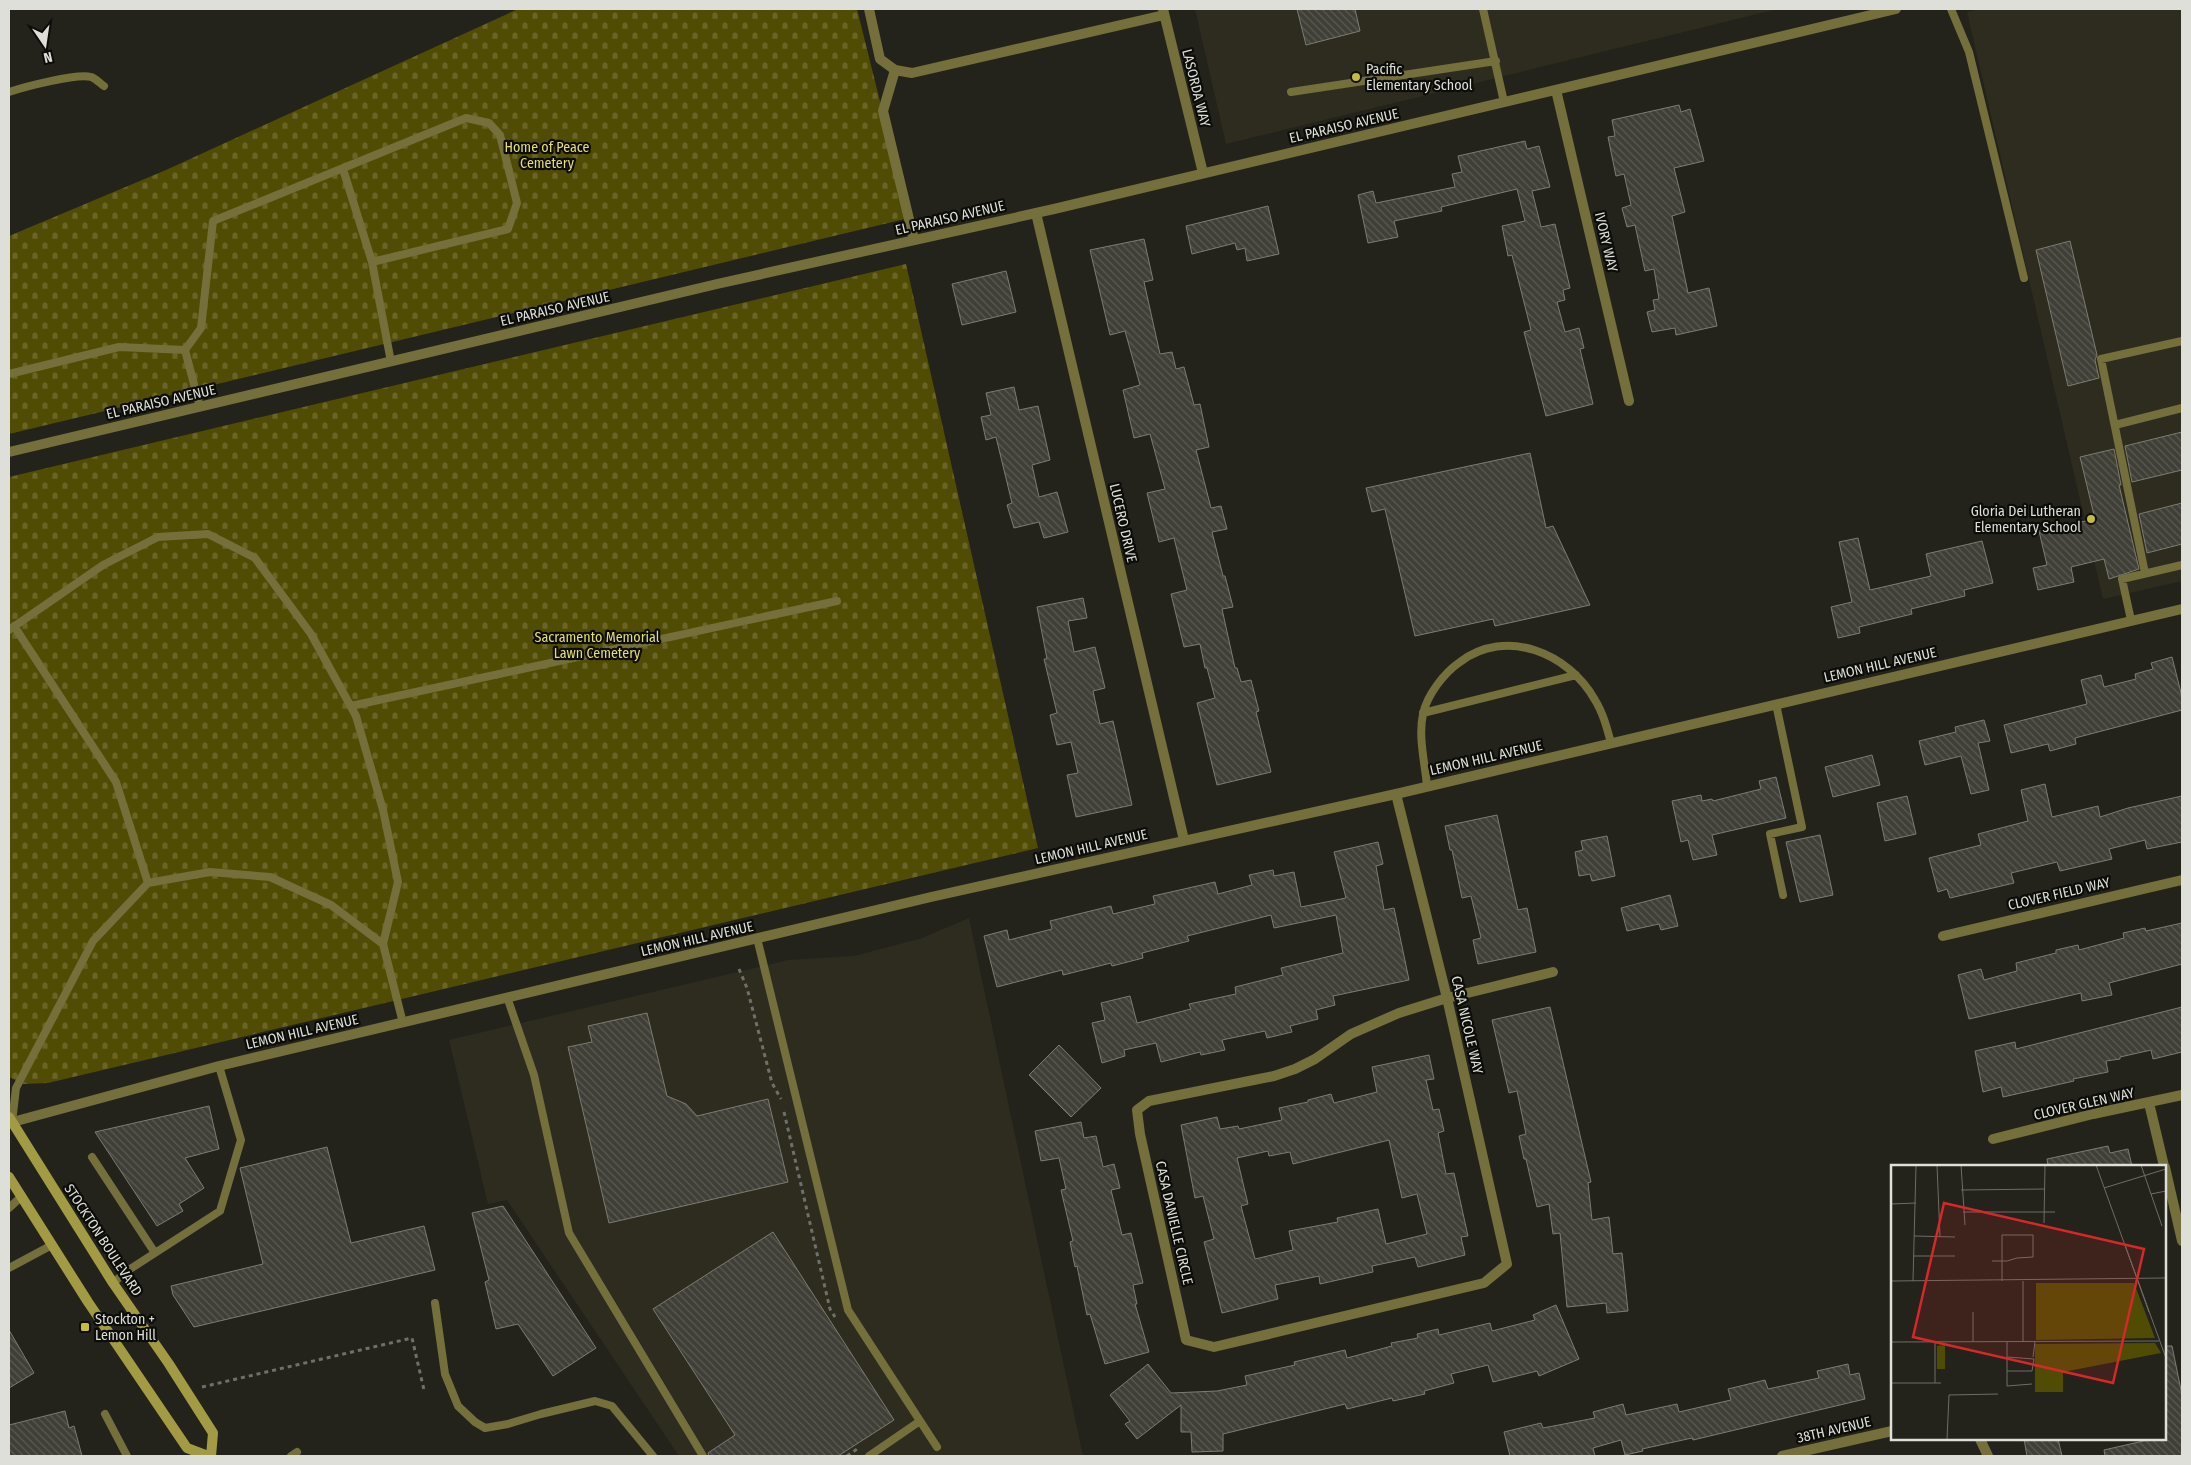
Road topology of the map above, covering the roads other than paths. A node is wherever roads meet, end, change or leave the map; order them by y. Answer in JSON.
{"nodes":[{"id":1,"x":869,"y":9,"type":"edge"},
{"id":2,"x":1483,"y":9,"type":"edge"},
{"id":3,"x":1896,"y":9,"type":"edge"},
{"id":4,"x":1951,"y":9,"type":"edge"},
{"id":5,"x":1163,"y":12,"type":"edge"},
{"id":6,"x":1496,"y":61,"type":"junction"},
{"id":7,"x":896,"y":70,"type":"junction"},
{"id":8,"x":104,"y":86,"type":"dead end"},
{"id":9,"x":1556,"y":90,"type":"junction"},
{"id":10,"x":9,"y":92,"type":"edge"},
{"id":11,"x":1291,"y":92,"type":"dead end"},
{"id":12,"x":1504,"y":102,"type":"junction"},
{"id":13,"x":343,"y":168,"type":"junction"},
{"id":14,"x":1202,"y":173,"type":"junction"},
{"id":15,"x":1036,"y":213,"type":"junction"},
{"id":16,"x":914,"y":240,"type":"junction"},
{"id":17,"x":372,"y":262,"type":"junction"},
{"id":18,"x":2024,"y":278,"type":"dead end"},
{"id":19,"x":2182,"y":341,"type":"edge"},
{"id":20,"x":185,"y":350,"type":"junction"},
{"id":21,"x":391,"y":362,"type":"junction"},
{"id":22,"x":9,"y":374,"type":"edge"},
{"id":23,"x":1629,"y":401,"type":"dead end"},
{"id":24,"x":200,"y":407,"type":"junction"},
{"id":25,"x":2182,"y":408,"type":"edge"},
{"id":26,"x":2115,"y":425,"type":"junction"},
{"id":27,"x":9,"y":452,"type":"edge"},
{"id":28,"x":2182,"y":565,"type":"edge"},
{"id":29,"x":2145,"y":573,"type":"junction"},
{"id":30,"x":837,"y":602,"type":"dead end"},
{"id":31,"x":2182,"y":609,"type":"edge"},
{"id":32,"x":2131,"y":620,"type":"junction"},
{"id":33,"x":11,"y":628,"type":"edge"},
{"id":34,"x":1576,"y":675,"type":"junction"},
{"id":35,"x":1776,"y":704,"type":"junction"},
{"id":36,"x":351,"y":706,"type":"junction"},
{"id":37,"x":1423,"y":712,"type":"junction"},
{"id":38,"x":1611,"y":743,"type":"junction"},
{"id":39,"x":1427,"y":786,"type":"junction"},
{"id":40,"x":1396,"y":794,"type":"junction"},
{"id":41,"x":1184,"y":840,"type":"junction"},
{"id":42,"x":2182,"y":880,"type":"edge"},
{"id":43,"x":148,"y":883,"type":"junction"},
{"id":44,"x":1783,"y":895,"type":"dead end"},
{"id":45,"x":1943,"y":936,"type":"dead end"},
{"id":46,"x":757,"y":938,"type":"junction"},
{"id":47,"x":383,"y":944,"type":"junction"},
{"id":48,"x":1553,"y":972,"type":"dead end"},
{"id":49,"x":507,"y":998,"type":"junction"},
{"id":50,"x":1447,"y":998,"type":"junction"},
{"id":51,"x":403,"y":1023,"type":"junction"},
{"id":52,"x":219,"y":1066,"type":"junction"},
{"id":53,"x":2182,"y":1095,"type":"edge"},
{"id":54,"x":2150,"y":1103,"type":"junction"},
{"id":55,"x":10,"y":1121,"type":"edge"},
{"id":56,"x":1992,"y":1140,"type":"dead end"},
{"id":57,"x":92,"y":1158,"type":"dead end"},
{"id":58,"x":2165,"y":1165,"type":"edge"},
{"id":59,"x":2166,"y":1171,"type":"edge"},
{"id":60,"x":9,"y":1177,"type":"edge"},
{"id":61,"x":22,"y":1196,"type":"junction"},
{"id":62,"x":9,"y":1208,"type":"edge"},
{"id":63,"x":2182,"y":1241,"type":"edge"},
{"id":64,"x":52,"y":1245,"type":"junction"},
{"id":65,"x":155,"y":1253,"type":"junction"},
{"id":66,"x":1507,"y":1264,"type":"joint"},
{"id":67,"x":9,"y":1268,"type":"edge"},
{"id":68,"x":113,"y":1283,"type":"junction"},
{"id":69,"x":435,"y":1303,"type":"dead end"},
{"id":70,"x":106,"y":1414,"type":"dead end"},
{"id":71,"x":920,"y":1421,"type":"junction"},
{"id":72,"x":1891,"y":1431,"type":"edge"},
{"id":73,"x":1980,"y":1440,"type":"edge"},
{"id":74,"x":937,"y":1447,"type":"dead end"},
{"id":75,"x":128,"y":1456,"type":"edge"},
{"id":76,"x":210,"y":1456,"type":"edge"},
{"id":77,"x":653,"y":1456,"type":"edge"},
{"id":78,"x":703,"y":1456,"type":"edge"},
{"id":79,"x":868,"y":1456,"type":"edge"},
{"id":80,"x":1782,"y":1456,"type":"edge"},
{"id":81,"x":1988,"y":1456,"type":"edge"}],
"edges":[{"from":1,"to":7,"type":"street"},
{"from":2,"to":6,"type":"lane"},
{"from":3,"to":9,"type":"street","name":"EL PARAISO AVENUE"},
{"from":4,"to":18,"type":"lane"},
{"from":5,"to":7,"type":"street"},
{"from":5,"to":14,"type":"street","name":"LASORDA WAY"},
{"from":6,"to":11,"type":"lane"},
{"from":6,"to":12,"type":"lane"},
{"from":7,"to":16,"type":"street"},
{"from":8,"to":10,"type":"lane"},
{"from":9,"to":12,"type":"street","name":"EL PARAISO AVENUE"},
{"from":9,"to":23,"type":"street","name":"IVORY WAY"},
{"from":12,"to":14,"type":"street","name":"EL PARAISO AVENUE"},
{"from":13,"to":17,"type":"lane"},
{"from":13,"to":17,"type":"lane"},
{"from":13,"to":20,"type":"lane"},
{"from":14,"to":15,"type":"street","name":"EL PARAISO AVENUE"},
{"from":15,"to":16,"type":"street","name":"EL PARAISO AVENUE"},
{"from":15,"to":41,"type":"street","name":"LUCERO DRIVE"},
{"from":16,"to":21,"type":"street","name":"EL PARAISO AVENUE"},
{"from":17,"to":21,"type":"lane"},
{"from":19,"to":26,"type":"lane"},
{"from":20,"to":22,"type":"lane"},
{"from":20,"to":24,"type":"lane"},
{"from":21,"to":24,"type":"street","name":"EL PARAISO AVENUE"},
{"from":24,"to":27,"type":"street","name":"EL PARAISO AVENUE"},
{"from":25,"to":26,"type":"lane"},
{"from":26,"to":29,"type":"lane"},
{"from":28,"to":29,"type":"lane"},
{"from":29,"to":32,"type":"lane"},
{"from":30,"to":36,"type":"lane"},
{"from":31,"to":32,"type":"street","name":"LEMON HILL AVENUE"},
{"from":32,"to":35,"type":"street","name":"LEMON HILL AVENUE"},
{"from":33,"to":36,"type":"lane"},
{"from":33,"to":43,"type":"lane"},
{"from":34,"to":37,"type":"lane"},
{"from":34,"to":37,"type":"lane"},
{"from":34,"to":38,"type":"lane"},
{"from":35,"to":38,"type":"street","name":"LEMON HILL AVENUE"},
{"from":35,"to":44,"type":"lane"},
{"from":36,"to":47,"type":"lane"},
{"from":37,"to":39,"type":"lane"},
{"from":38,"to":39,"type":"street","name":"LEMON HILL AVENUE"},
{"from":39,"to":40,"type":"street","name":"LEMON HILL AVENUE"},
{"from":40,"to":41,"type":"street","name":"LEMON HILL AVENUE"},
{"from":40,"to":50,"type":"street","name":"CASA NICOLE WAY"},
{"from":41,"to":46,"type":"street","name":"LEMON HILL AVENUE"},
{"from":42,"to":45,"type":"street","name":"CLOVER FIELD WAY"},
{"from":43,"to":47,"type":"lane"},
{"from":43,"to":55,"type":"lane"},
{"from":46,"to":49,"type":"street","name":"LEMON HILL AVENUE"},
{"from":46,"to":71,"type":"lane"},
{"from":47,"to":51,"type":"lane"},
{"from":48,"to":50,"type":"street"},
{"from":49,"to":51,"type":"street","name":"LEMON HILL AVENUE"},
{"from":49,"to":78,"type":"lane"},
{"from":50,"to":66,"type":"street","name":"CASA NICOLE WAY"},
{"from":50,"to":66,"type":"street","name":"CASA DANIELLE CIRCLE"},
{"from":51,"to":52,"type":"street","name":"LEMON HILL AVENUE"},
{"from":52,"to":55,"type":"street","name":"LEMON HILL AVENUE"},
{"from":52,"to":65,"type":"lane"},
{"from":53,"to":54,"type":"street","name":"CLOVER GLEN WAY"},
{"from":54,"to":56,"type":"street","name":"CLOVER GLEN WAY"},
{"from":54,"to":58,"type":"street"},
{"from":55,"to":68,"type":"main road","name":"STOCKTON BOULEVARD"},
{"from":57,"to":65,"type":"lane"},
{"from":59,"to":63,"type":"street"},
{"from":60,"to":61,"type":"main road","name":"STOCKTON BOULEVARD"},
{"from":61,"to":62,"type":"lane"},
{"from":61,"to":64,"type":"main road","name":"STOCKTON BOULEVARD"},
{"from":64,"to":67,"type":"lane"},
{"from":64,"to":76,"type":"main road","name":"STOCKTON BOULEVARD"},
{"from":65,"to":68,"type":"lane"},
{"from":68,"to":76,"type":"main road","name":"STOCKTON BOULEVARD"},
{"from":69,"to":77,"type":"lane"},
{"from":70,"to":75,"type":"lane"},
{"from":71,"to":74,"type":"lane"},
{"from":71,"to":79,"type":"lane"},
{"from":72,"to":80,"type":"street","name":"38TH AVENUE"},
{"from":73,"to":81,"type":"street"}]}
